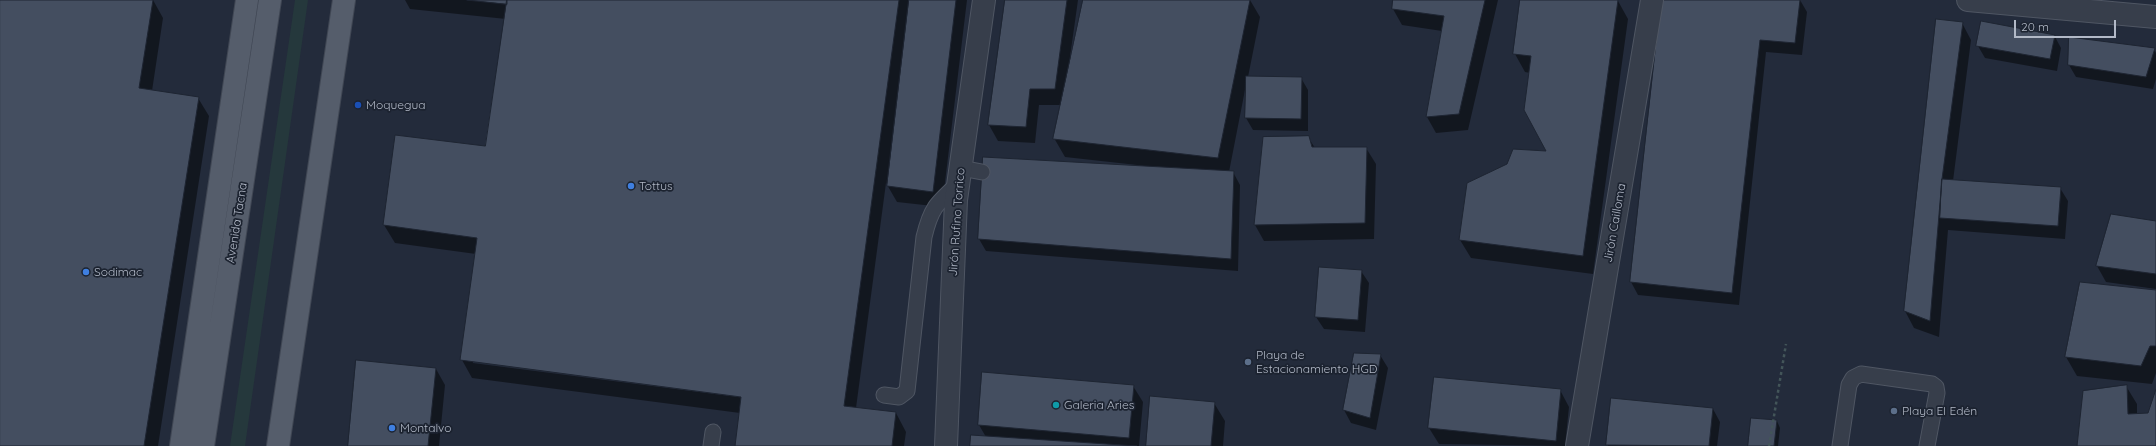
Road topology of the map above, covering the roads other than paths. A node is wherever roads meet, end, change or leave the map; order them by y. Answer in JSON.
{"nodes":[{"id":1,"x":247,"y":0,"type":"edge"},
{"id":2,"x":270,"y":0,"type":"edge"},
{"id":3,"x":344,"y":0,"type":"edge"},
{"id":4,"x":984,"y":0,"type":"edge"},
{"id":5,"x":1652,"y":0,"type":"edge"},
{"id":6,"x":1968,"y":0,"type":"edge"},
{"id":7,"x":2156,"y":17,"type":"edge"},
{"id":8,"x":982,"y":172,"type":"dead end"},
{"id":9,"x":959,"y":176,"type":"junction"},
{"id":10,"x":884,"y":395,"type":"dead end"},
{"id":11,"x":181,"y":446,"type":"edge"},
{"id":12,"x":203,"y":446,"type":"edge"},
{"id":13,"x":278,"y":446,"type":"edge"},
{"id":14,"x":946,"y":446,"type":"edge"},
{"id":15,"x":1577,"y":446,"type":"edge"},
{"id":16,"x":1840,"y":446,"type":"edge"},
{"id":17,"x":1927,"y":446,"type":"edge"}],
"edges":[{"from":1,"to":11,"type":"main road","name":"Avenida Tacna"},
{"from":2,"to":12,"type":"main road","name":"Avenida Tacna"},
{"from":3,"to":13,"type":"main road"},
{"from":4,"to":9,"type":"street","name":"Jirón Rufino Torrico"},
{"from":5,"to":15,"type":"street","name":"Jirón Cailloma"},
{"from":6,"to":7,"type":"street"},
{"from":8,"to":9,"type":"lane"},
{"from":9,"to":10,"type":"lane"},
{"from":9,"to":14,"type":"street","name":"Jirón Rufino Torrico"},
{"from":16,"to":17,"type":"lane"}]}
